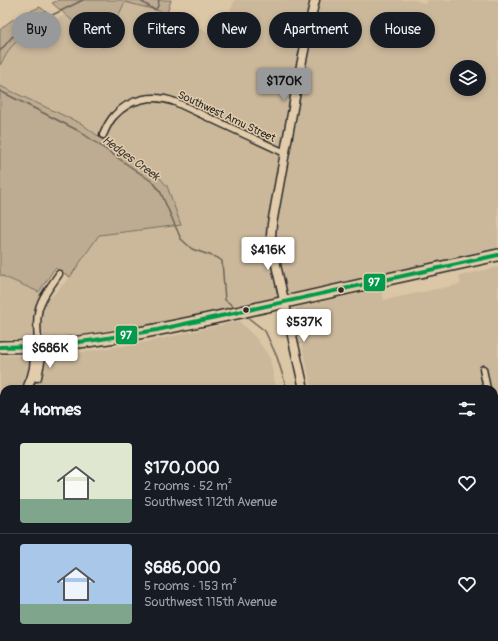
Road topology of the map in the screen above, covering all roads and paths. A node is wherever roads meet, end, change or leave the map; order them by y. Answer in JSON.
{"nodes":[{"id":1,"x":315,"y":0,"type":"edge"},
{"id":2,"x":102,"y":135,"type":"dead end"},
{"id":3,"x":285,"y":153,"type":"junction"},
{"id":4,"x":498,"y":255,"type":"edge"},
{"id":5,"x":59,"y":274,"type":"dead end"},
{"id":6,"x":285,"y":302,"type":"junction"},
{"id":7,"x":38,"y":346,"type":"junction"},
{"id":8,"x":0,"y":347,"type":"edge"},
{"id":9,"x":483,"y":369,"type":"dead end"},
{"id":10,"x":29,"y":385,"type":"edge"},
{"id":11,"x":34,"y":385,"type":"edge"},
{"id":12,"x":303,"y":385,"type":"edge"},
{"id":13,"x":486,"y":385,"type":"edge"}],
"edges":[{"from":1,"to":3,"type":"street"},
{"from":2,"to":3,"type":"street","name":"Southwest Amu Street"},
{"from":3,"to":6,"type":"street"},
{"from":4,"to":6,"type":"highway"},
{"from":5,"to":7,"type":"street"},
{"from":6,"to":7,"type":"highway"},
{"from":6,"to":12,"type":"street"},
{"from":7,"to":8,"type":"highway"},
{"from":7,"to":10,"type":"street"},
{"from":7,"to":11,"type":"street"},
{"from":9,"to":13,"type":"street"}]}
